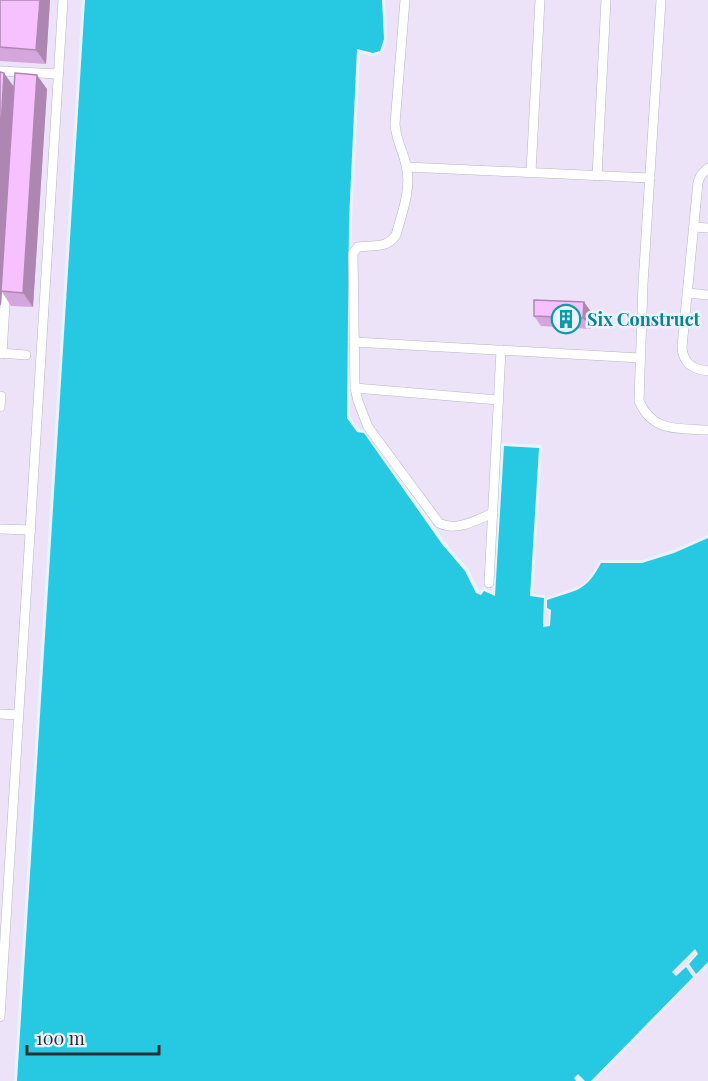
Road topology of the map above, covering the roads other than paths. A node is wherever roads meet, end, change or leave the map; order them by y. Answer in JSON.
{"nodes":[{"id":1,"x":63,"y":0,"type":"edge"},
{"id":2,"x":405,"y":0,"type":"edge"},
{"id":3,"x":540,"y":0,"type":"edge"},
{"id":4,"x":606,"y":0,"type":"edge"},
{"id":5,"x":661,"y":0,"type":"edge"},
{"id":6,"x":0,"y":71,"type":"edge"},
{"id":7,"x":58,"y":74,"type":"junction"},
{"id":8,"x":407,"y":166,"type":"junction"},
{"id":9,"x":708,"y":168,"type":"edge"},
{"id":10,"x":531,"y":172,"type":"junction"},
{"id":11,"x":597,"y":176,"type":"junction"},
{"id":12,"x":650,"y":178,"type":"junction"},
{"id":13,"x":694,"y":227,"type":"junction"},
{"id":14,"x":708,"y":228,"type":"edge"},
{"id":15,"x":7,"y":273,"type":"edge"},
{"id":16,"x":687,"y":293,"type":"junction"},
{"id":17,"x":708,"y":295,"type":"edge"},
{"id":18,"x":354,"y":342,"type":"junction"},
{"id":19,"x":501,"y":351,"type":"junction"},
{"id":20,"x":1,"y":354,"type":"edge"},
{"id":21,"x":26,"y":355,"type":"dead end"},
{"id":22,"x":639,"y":358,"type":"junction"},
{"id":23,"x":708,"y":371,"type":"edge"},
{"id":24,"x":355,"y":388,"type":"junction"},
{"id":25,"x":1,"y":396,"type":"edge"},
{"id":26,"x":498,"y":400,"type":"junction"},
{"id":27,"x":0,"y":407,"type":"edge"},
{"id":28,"x":708,"y":430,"type":"edge"},
{"id":29,"x":493,"y":513,"type":"junction"},
{"id":30,"x":0,"y":529,"type":"edge"},
{"id":31,"x":31,"y":530,"type":"junction"},
{"id":32,"x":489,"y":583,"type":"dead end"},
{"id":33,"x":0,"y":714,"type":"edge"},
{"id":34,"x":18,"y":715,"type":"junction"},
{"id":35,"x":4,"y":874,"type":"edge"},
{"id":36,"x":0,"y":1017,"type":"edge"}],
"edges":[{"from":1,"to":7,"type":"street"},
{"from":2,"to":8,"type":"street"},
{"from":3,"to":10,"type":"street"},
{"from":4,"to":11,"type":"street"},
{"from":5,"to":12,"type":"street"},
{"from":6,"to":7,"type":"street"},
{"from":7,"to":31,"type":"street"},
{"from":8,"to":10,"type":"street"},
{"from":8,"to":18,"type":"street"},
{"from":9,"to":13,"type":"street"},
{"from":10,"to":11,"type":"street"},
{"from":11,"to":12,"type":"street"},
{"from":12,"to":22,"type":"street"},
{"from":13,"to":14,"type":"street"},
{"from":13,"to":16,"type":"street"},
{"from":15,"to":20,"type":"street"},
{"from":16,"to":17,"type":"street"},
{"from":16,"to":23,"type":"street"},
{"from":18,"to":19,"type":"street"},
{"from":18,"to":24,"type":"street"},
{"from":19,"to":22,"type":"street"},
{"from":19,"to":26,"type":"street"},
{"from":20,"to":21,"type":"street"},
{"from":22,"to":28,"type":"street"},
{"from":24,"to":26,"type":"street"},
{"from":24,"to":29,"type":"street"},
{"from":25,"to":27,"type":"street"},
{"from":26,"to":29,"type":"street"},
{"from":29,"to":32,"type":"street"},
{"from":30,"to":31,"type":"street"},
{"from":31,"to":34,"type":"street"},
{"from":33,"to":34,"type":"street"},
{"from":34,"to":35,"type":"street"},
{"from":35,"to":36,"type":"street"}]}
